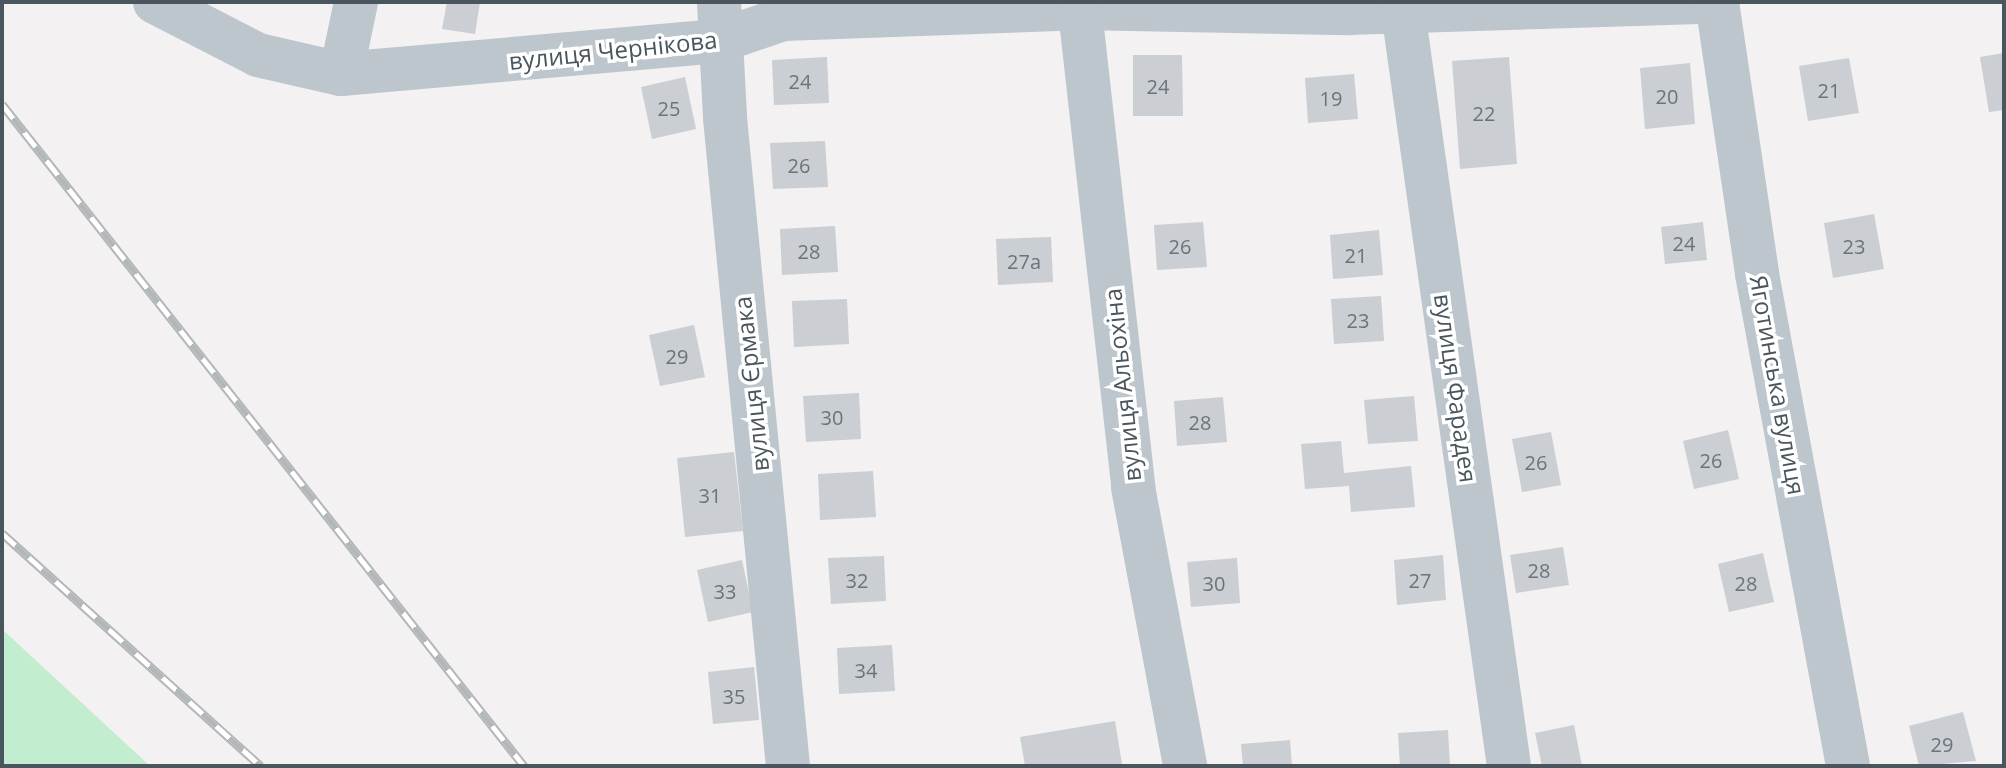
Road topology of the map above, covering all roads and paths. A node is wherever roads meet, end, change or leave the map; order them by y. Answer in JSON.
{"nodes":[{"id":1,"x":155,"y":2,"type":"edge"},
{"id":2,"x":356,"y":2,"type":"edge"},
{"id":3,"x":1707,"y":2,"type":"edge"},
{"id":4,"x":1717,"y":2,"type":"edge"},
{"id":5,"x":1079,"y":5,"type":"edge"},
{"id":6,"x":1349,"y":8,"type":"edge"},
{"id":7,"x":1403,"y":11,"type":"junction"},
{"id":8,"x":719,"y":22,"type":"edge"},
{"id":9,"x":341,"y":74,"type":"junction"},
{"id":10,"x":788,"y":766,"type":"edge"},
{"id":11,"x":1185,"y":766,"type":"edge"},
{"id":12,"x":1509,"y":766,"type":"edge"},
{"id":13,"x":1848,"y":766,"type":"edge"}],
"edges":[{"from":1,"to":9,"type":"street","name":"вулиця Чернікова"},
{"from":2,"to":9,"type":"street"},
{"from":3,"to":7,"type":"street","name":"вулиця Чернікова"},
{"from":4,"to":13,"type":"street","name":"Яготинська вулиця"},
{"from":5,"to":6,"type":"street","name":"вулиця Чернікова"},
{"from":5,"to":8,"type":"street","name":"вулиця Чернікова"},
{"from":5,"to":11,"type":"street","name":"вулиця Альохіна"},
{"from":6,"to":7,"type":"street","name":"вулиця Чернікова"},
{"from":7,"to":12,"type":"street","name":"вулиця Фарадея"},
{"from":8,"to":9,"type":"street","name":"вулиця Чернікова"},
{"from":8,"to":10,"type":"street","name":"вулиця Єрмака"}]}
